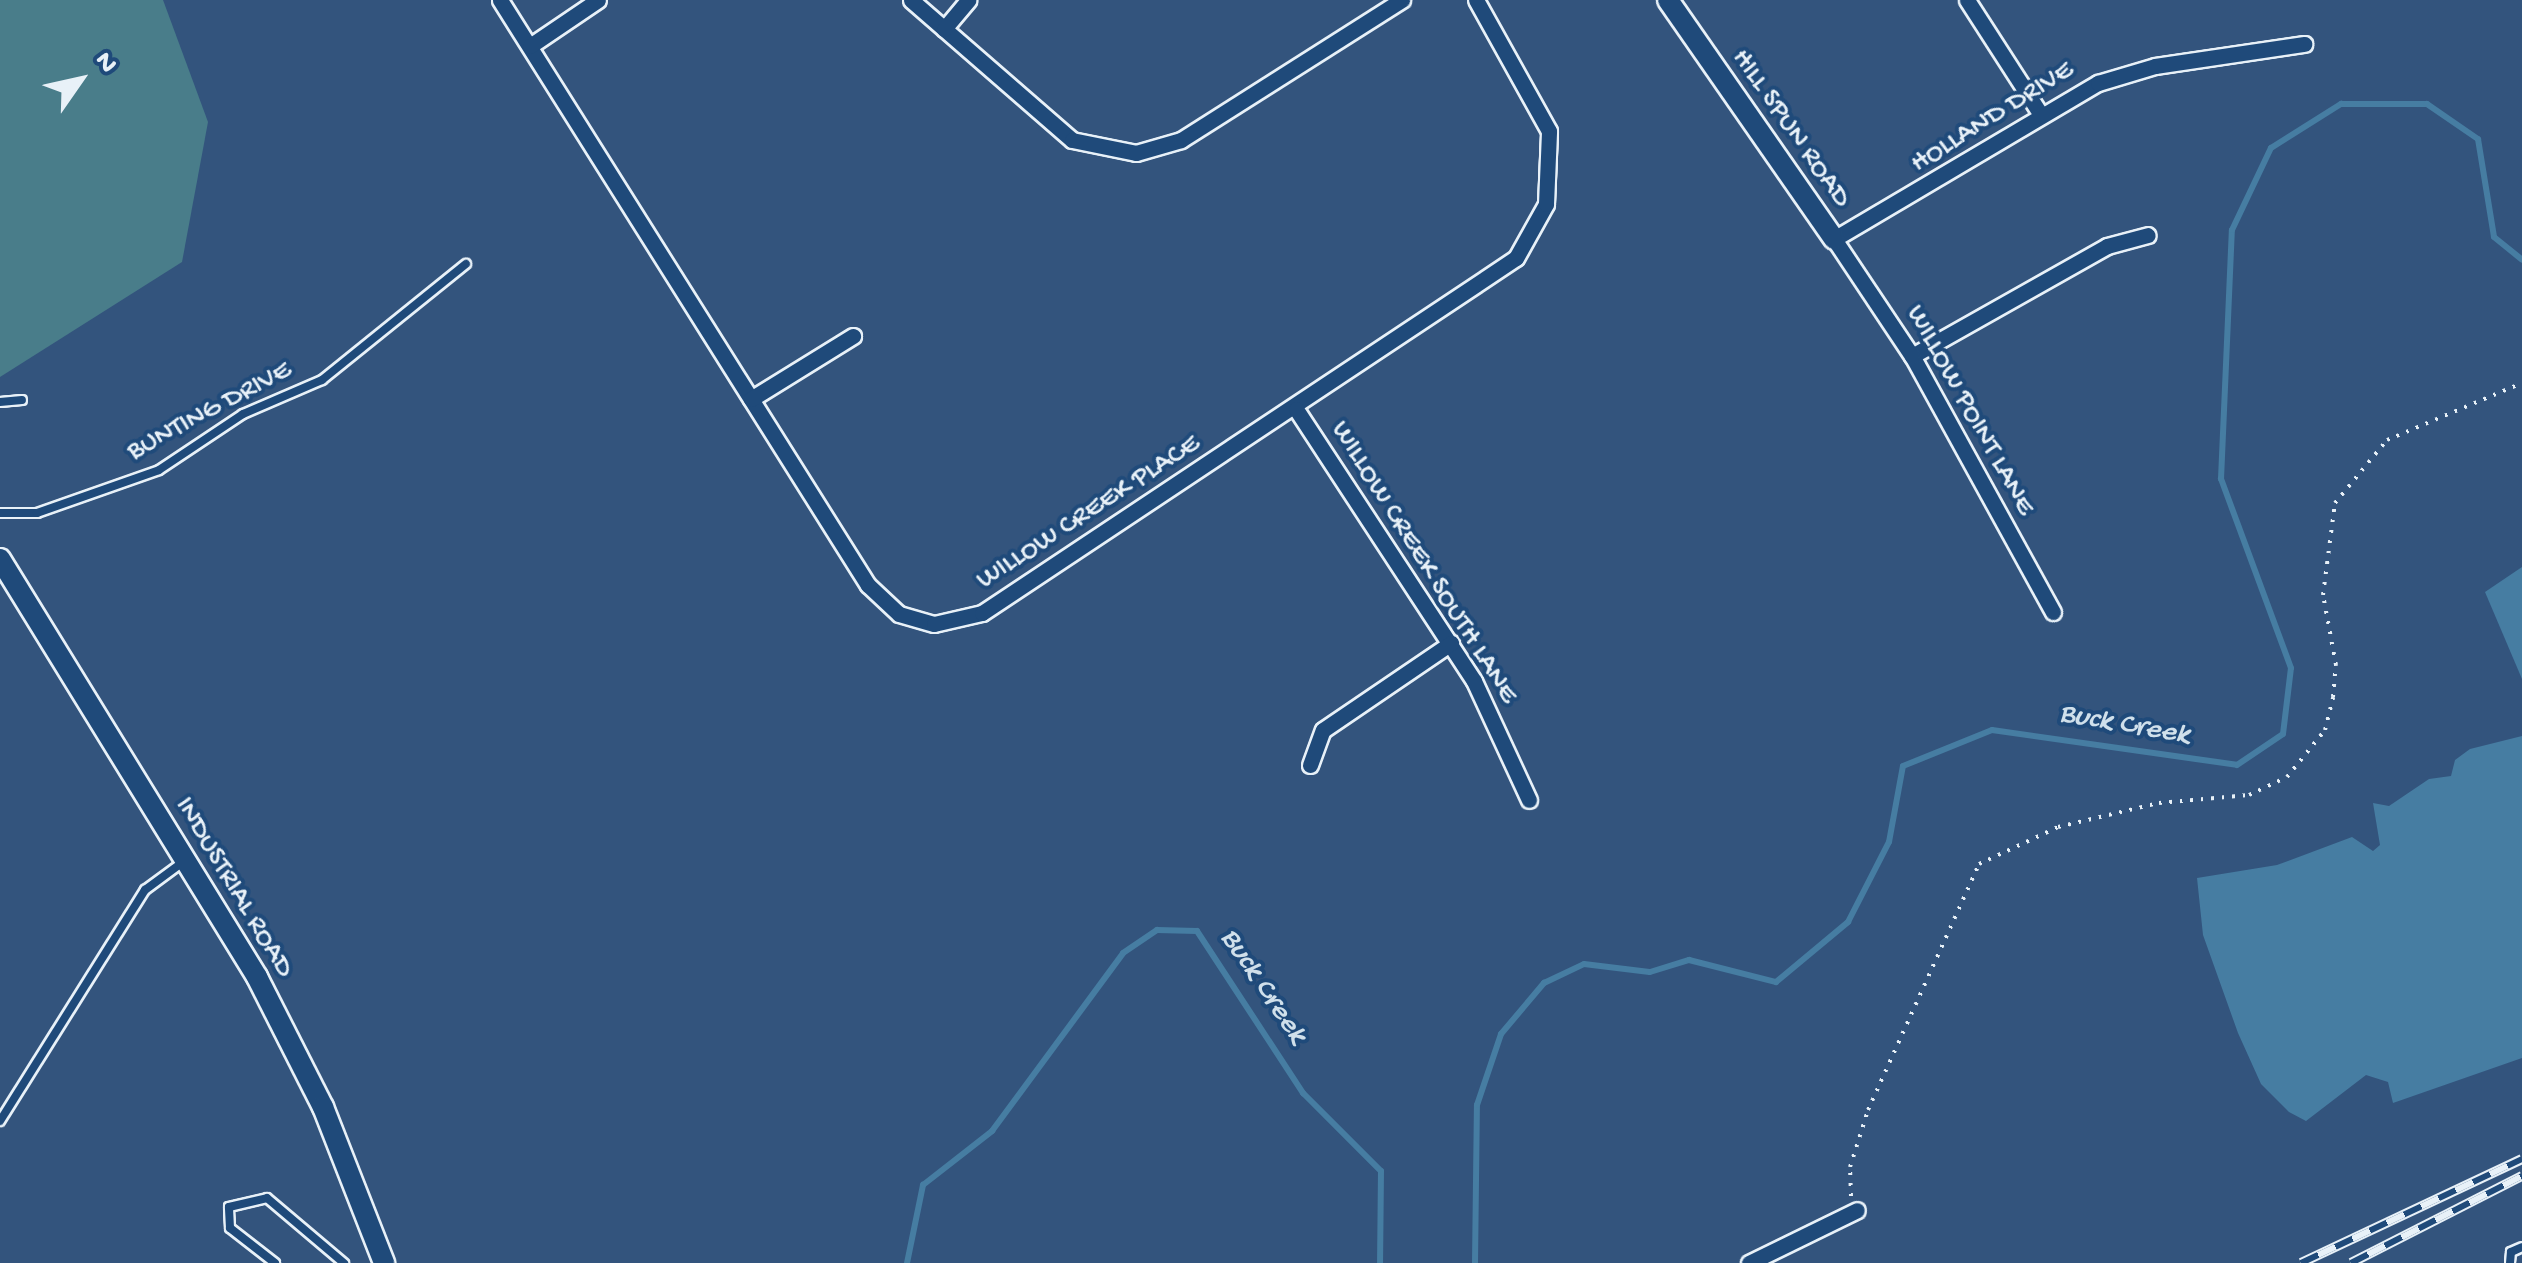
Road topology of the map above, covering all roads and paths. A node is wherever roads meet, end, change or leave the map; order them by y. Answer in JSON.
{"nodes":[{"id":1,"x":500,"y":0,"type":"edge"},
{"id":2,"x":598,"y":0,"type":"edge"},
{"id":3,"x":911,"y":0,"type":"edge"},
{"id":4,"x":968,"y":0,"type":"edge"},
{"id":5,"x":1402,"y":0,"type":"edge"},
{"id":6,"x":1476,"y":0,"type":"edge"},
{"id":7,"x":1668,"y":0,"type":"edge"},
{"id":8,"x":1967,"y":0,"type":"edge"},
{"id":9,"x":944,"y":29,"type":"junction"},
{"id":10,"x":2304,"y":44,"type":"dead end"},
{"id":11,"x":530,"y":46,"type":"junction"},
{"id":12,"x":2041,"y":115,"type":"junction"},
{"id":13,"x":2148,"y":235,"type":"dead end"},
{"id":14,"x":1834,"y":239,"type":"junction"},
{"id":15,"x":466,"y":264,"type":"dead end"},
{"id":16,"x":853,"y":336,"type":"dead end"},
{"id":17,"x":1912,"y":356,"type":"junction"},
{"id":18,"x":2522,"y":384,"type":"edge"},
{"id":19,"x":751,"y":399,"type":"junction"},
{"id":20,"x":22,"y":400,"type":"dead end"},
{"id":21,"x":0,"y":402,"type":"edge"},
{"id":22,"x":1296,"y":409,"type":"junction"},
{"id":23,"x":0,"y":513,"type":"edge"},
{"id":24,"x":0,"y":559,"type":"edge"},
{"id":25,"x":2053,"y":612,"type":"dead end"},
{"id":26,"x":1451,"y":643,"type":"junction"},
{"id":27,"x":1310,"y":765,"type":"dead end"},
{"id":28,"x":1528,"y":800,"type":"dead end"},
{"id":29,"x":186,"y":860,"type":"junction"},
{"id":30,"x":0,"y":1121,"type":"edge"},
{"id":31,"x":1857,"y":1210,"type":"joint"},
{"id":32,"x":2522,"y":1247,"type":"edge"},
{"id":33,"x":275,"y":1263,"type":"edge"},
{"id":34,"x":344,"y":1263,"type":"edge"},
{"id":35,"x":384,"y":1263,"type":"edge"},
{"id":36,"x":1750,"y":1263,"type":"edge"},
{"id":37,"x":2510,"y":1263,"type":"edge"}],
"edges":[{"from":1,"to":11,"type":"street","name":"WILLOW CREEK PLACE"},
{"from":2,"to":11,"type":"street"},
{"from":3,"to":9,"type":"street"},
{"from":4,"to":9,"type":"street"},
{"from":5,"to":9,"type":"street"},
{"from":6,"to":22,"type":"street","name":"WILLOW CREEK PLACE"},
{"from":7,"to":14,"type":"street","name":"HILL SPUN ROAD"},
{"from":8,"to":12,"type":"street"},
{"from":10,"to":12,"type":"street","name":"HOLLAND DRIVE"},
{"from":11,"to":19,"type":"street","name":"WILLOW CREEK PLACE"},
{"from":12,"to":14,"type":"street","name":"HOLLAND DRIVE"},
{"from":13,"to":17,"type":"street"},
{"from":14,"to":17,"type":"street","name":"WILLOW POINT LANE"},
{"from":15,"to":23,"type":"lane","name":"BUNTING DRIVE"},
{"from":16,"to":19,"type":"street"},
{"from":17,"to":25,"type":"street","name":"WILLOW POINT LANE"},
{"from":18,"to":31,"type":"path"},
{"from":19,"to":22,"type":"street","name":"WILLOW CREEK PLACE"},
{"from":20,"to":21,"type":"lane"},
{"from":22,"to":26,"type":"street","name":"WILLOW CREEK SOUTH LANE"},
{"from":24,"to":29,"type":"street","name":"INDUSTRIAL ROAD"},
{"from":26,"to":27,"type":"street"},
{"from":26,"to":28,"type":"street","name":"WILLOW CREEK SOUTH LANE"},
{"from":29,"to":30,"type":"lane"},
{"from":29,"to":35,"type":"street","name":"INDUSTRIAL ROAD"},
{"from":31,"to":36,"type":"street"},
{"from":32,"to":37,"type":"lane"},
{"from":33,"to":34,"type":"lane"}]}
